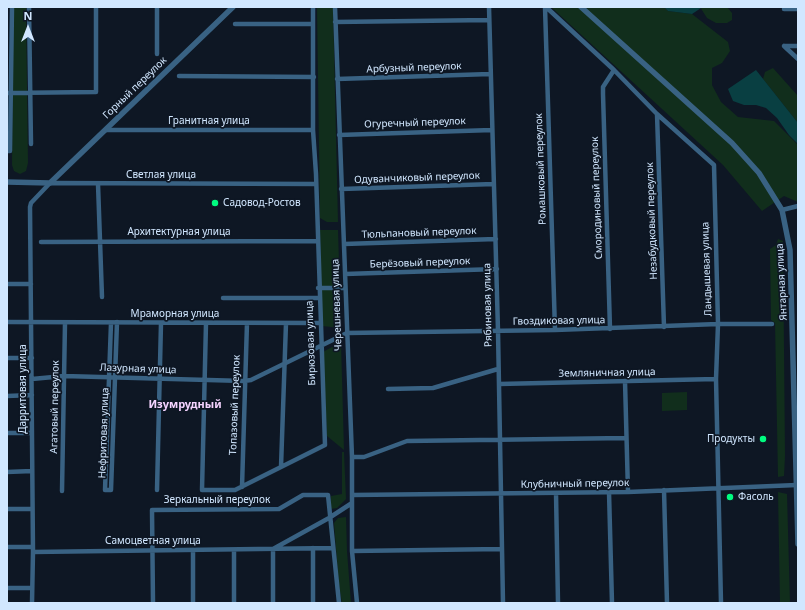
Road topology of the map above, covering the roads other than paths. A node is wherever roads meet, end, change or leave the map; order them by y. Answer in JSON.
{"nodes":[{"id":1,"x":12,"y":7,"type":"edge"},
{"id":2,"x":29,"y":7,"type":"edge"},
{"id":3,"x":96,"y":7,"type":"edge"},
{"id":4,"x":157,"y":7,"type":"edge"},
{"id":5,"x":233,"y":7,"type":"edge"},
{"id":6,"x":313,"y":7,"type":"edge"},
{"id":7,"x":335,"y":7,"type":"edge"},
{"id":8,"x":489,"y":7,"type":"edge"},
{"id":9,"x":546,"y":7,"type":"edge"},
{"id":10,"x":580,"y":7,"type":"edge"},
{"id":11,"x":784,"y":9,"type":"dead end"},
{"id":12,"x":798,"y":9,"type":"edge"},
{"id":13,"x":489,"y":20,"type":"junction"},
{"id":14,"x":335,"y":22,"type":"junction"},
{"id":15,"x":235,"y":24,"type":"dead end"},
{"id":16,"x":313,"y":24,"type":"junction"},
{"id":17,"x":798,"y":46,"type":"edge"},
{"id":18,"x":157,"y":54,"type":"dead end"},
{"id":19,"x":798,"y":59,"type":"edge"},
{"id":20,"x":614,"y":70,"type":"junction"},
{"id":21,"x":490,"y":74,"type":"junction"},
{"id":22,"x":178,"y":76,"type":"dead end"},
{"id":23,"x":314,"y":78,"type":"junction"},
{"id":24,"x":337,"y":79,"type":"junction"},
{"id":25,"x":31,"y":92,"type":"junction"},
{"id":26,"x":9,"y":93,"type":"edge"},
{"id":27,"x":657,"y":114,"type":"junction"},
{"id":28,"x":105,"y":130,"type":"junction"},
{"id":29,"x":313,"y":130,"type":"junction"},
{"id":30,"x":492,"y":130,"type":"junction"},
{"id":31,"x":339,"y":135,"type":"junction"},
{"id":32,"x":31,"y":144,"type":"dead end"},
{"id":33,"x":9,"y":151,"type":"edge"},
{"id":34,"x":7,"y":182,"type":"edge"},
{"id":35,"x":50,"y":183,"type":"junction"},
{"id":36,"x":98,"y":184,"type":"junction"},
{"id":37,"x":316,"y":184,"type":"junction"},
{"id":38,"x":494,"y":184,"type":"junction"},
{"id":39,"x":341,"y":189,"type":"junction"},
{"id":40,"x":798,"y":206,"type":"edge"},
{"id":41,"x":782,"y":210,"type":"junction"},
{"id":42,"x":496,"y":239,"type":"junction"},
{"id":43,"x":317,"y":241,"type":"junction"},
{"id":44,"x":41,"y":242,"type":"dead end"},
{"id":45,"x":100,"y":242,"type":"junction"},
{"id":46,"x":344,"y":244,"type":"junction"},
{"id":47,"x":497,"y":269,"type":"junction"},
{"id":48,"x":345,"y":274,"type":"junction"},
{"id":49,"x":7,"y":284,"type":"edge"},
{"id":50,"x":30,"y":284,"type":"junction"},
{"id":51,"x":318,"y":288,"type":"junction"},
{"id":52,"x":345,"y":288,"type":"junction"},
{"id":53,"x":102,"y":298,"type":"dead end"},
{"id":54,"x":223,"y":298,"type":"dead end"},
{"id":55,"x":318,"y":298,"type":"junction"},
{"id":56,"x":7,"y":322,"type":"edge"},
{"id":57,"x":31,"y":322,"type":"junction"},
{"id":58,"x":117,"y":322,"type":"junction"},
{"id":59,"x":319,"y":322,"type":"junction"},
{"id":60,"x":65,"y":323,"type":"junction"},
{"id":61,"x":111,"y":323,"type":"junction"},
{"id":62,"x":161,"y":323,"type":"junction"},
{"id":63,"x":206,"y":323,"type":"junction"},
{"id":64,"x":247,"y":323,"type":"junction"},
{"id":65,"x":286,"y":323,"type":"junction"},
{"id":66,"x":718,"y":324,"type":"junction"},
{"id":67,"x":772,"y":324,"type":"dead end"},
{"id":68,"x":664,"y":327,"type":"junction"},
{"id":69,"x":610,"y":329,"type":"junction"},
{"id":70,"x":555,"y":330,"type":"junction"},
{"id":71,"x":498,"y":331,"type":"junction"},
{"id":72,"x":347,"y":333,"type":"junction"},
{"id":73,"x":320,"y":347,"type":"junction"},
{"id":74,"x":7,"y":358,"type":"edge"},
{"id":75,"x":32,"y":358,"type":"junction"},
{"id":76,"x":285,"y":363,"type":"junction"},
{"id":77,"x":498,"y":369,"type":"junction"},
{"id":78,"x":64,"y":376,"type":"junction"},
{"id":79,"x":109,"y":377,"type":"junction"},
{"id":80,"x":115,"y":377,"type":"junction"},
{"id":81,"x":32,"y":379,"type":"junction"},
{"id":82,"x":160,"y":379,"type":"junction"},
{"id":83,"x":716,"y":379,"type":"junction"},
{"id":84,"x":204,"y":380,"type":"junction"},
{"id":85,"x":244,"y":381,"type":"junction"},
{"id":86,"x":625,"y":381,"type":"junction"},
{"id":87,"x":499,"y":384,"type":"junction"},
{"id":88,"x":388,"y":389,"type":"dead end"},
{"id":89,"x":32,"y":395,"type":"junction"},
{"id":90,"x":7,"y":396,"type":"edge"},
{"id":91,"x":32,"y":433,"type":"junction"},
{"id":92,"x":7,"y":434,"type":"edge"},
{"id":93,"x":626,"y":438,"type":"junction"},
{"id":94,"x":500,"y":440,"type":"junction"},
{"id":95,"x":352,"y":457,"type":"junction"},
{"id":96,"x":282,"y":467,"type":"junction"},
{"id":97,"x":32,"y":471,"type":"junction"},
{"id":98,"x":7,"y":472,"type":"edge"},
{"id":99,"x":797,"y":485,"type":"edge"},
{"id":100,"x":242,"y":487,"type":"junction"},
{"id":101,"x":719,"y":488,"type":"junction"},
{"id":102,"x":157,"y":490,"type":"dead end"},
{"id":103,"x":664,"y":490,"type":"junction"},
{"id":104,"x":62,"y":491,"type":"dead end"},
{"id":105,"x":609,"y":492,"type":"junction"},
{"id":106,"x":628,"y":492,"type":"junction"},
{"id":107,"x":556,"y":493,"type":"junction"},
{"id":108,"x":501,"y":494,"type":"junction"},
{"id":109,"x":352,"y":495,"type":"junction"},
{"id":110,"x":352,"y":503,"type":"junction"},
{"id":111,"x":7,"y":509,"type":"edge"},
{"id":112,"x":32,"y":509,"type":"junction"},
{"id":113,"x":329,"y":518,"type":"junction"},
{"id":114,"x":798,"y":519,"type":"edge"},
{"id":115,"x":798,"y":544,"type":"edge"},
{"id":116,"x":7,"y":547,"type":"edge"},
{"id":117,"x":313,"y":548,"type":"junction"},
{"id":118,"x":333,"y":548,"type":"junction"},
{"id":119,"x":32,"y":549,"type":"junction"},
{"id":120,"x":273,"y":549,"type":"junction"},
{"id":121,"x":502,"y":549,"type":"junction"},
{"id":122,"x":152,"y":550,"type":"junction"},
{"id":123,"x":193,"y":550,"type":"junction"},
{"id":124,"x":234,"y":550,"type":"junction"},
{"id":125,"x":352,"y":552,"type":"junction"},
{"id":126,"x":7,"y":588,"type":"edge"},
{"id":127,"x":32,"y":588,"type":"junction"},
{"id":128,"x":32,"y":603,"type":"edge"},
{"id":129,"x":153,"y":603,"type":"edge"},
{"id":130,"x":193,"y":603,"type":"edge"},
{"id":131,"x":234,"y":603,"type":"edge"},
{"id":132,"x":273,"y":603,"type":"edge"},
{"id":133,"x":313,"y":603,"type":"edge"},
{"id":134,"x":339,"y":603,"type":"edge"},
{"id":135,"x":357,"y":603,"type":"edge"},
{"id":136,"x":503,"y":603,"type":"edge"},
{"id":137,"x":558,"y":603,"type":"edge"},
{"id":138,"x":612,"y":603,"type":"edge"},
{"id":139,"x":666,"y":603,"type":"edge"},
{"id":140,"x":722,"y":603,"type":"edge"}],
"edges":[{"from":1,"to":26,"type":"street"},
{"from":2,"to":25,"type":"street"},
{"from":3,"to":25,"type":"street"},
{"from":4,"to":18,"type":"street"},
{"from":5,"to":28,"type":"street","name":"Горный переулок"},
{"from":6,"to":16,"type":"street","name":"Бирюзовая улица"},
{"from":7,"to":14,"type":"street","name":"Черешневая улица"},
{"from":8,"to":13,"type":"street","name":"Рябиновая улица"},
{"from":9,"to":20,"type":"street","name":"Ландышевая улица"},
{"from":9,"to":70,"type":"street","name":"Ромашковый переулок"},
{"from":10,"to":41,"type":"street","name":"Янтарная улица"},
{"from":11,"to":12,"type":"street"},
{"from":13,"to":14,"type":"street"},
{"from":13,"to":21,"type":"street","name":"Рябиновая улица"},
{"from":14,"to":24,"type":"street","name":"Черешневая улица"},
{"from":15,"to":16,"type":"street"},
{"from":16,"to":23,"type":"street","name":"Бирюзовая улица"},
{"from":17,"to":19,"type":"street"},
{"from":20,"to":27,"type":"street","name":"Ландышевая улица"},
{"from":20,"to":69,"type":"street","name":"Смородиновый переулок"},
{"from":21,"to":24,"type":"street","name":"Арбузный переулок"},
{"from":21,"to":30,"type":"street","name":"Рябиновая улица"},
{"from":22,"to":23,"type":"street"},
{"from":23,"to":29,"type":"street","name":"Бирюзовая улица"},
{"from":24,"to":31,"type":"street","name":"Черешневая улица"},
{"from":25,"to":26,"type":"street"},
{"from":25,"to":32,"type":"street"},
{"from":26,"to":33,"type":"street"},
{"from":27,"to":66,"type":"street","name":"Ландышевая улица"},
{"from":27,"to":68,"type":"street","name":"Незабудковый переулок"},
{"from":28,"to":29,"type":"street","name":"Гранитная улица"},
{"from":28,"to":35,"type":"street","name":"Горный переулок"},
{"from":29,"to":37,"type":"street","name":"Бирюзовая улица"},
{"from":30,"to":31,"type":"street","name":"Огуречный переулок"},
{"from":30,"to":38,"type":"street","name":"Рябиновая улица"},
{"from":31,"to":39,"type":"street","name":"Черешневая улица"},
{"from":34,"to":35,"type":"street","name":"Светлая улица"},
{"from":35,"to":36,"type":"street","name":"Светлая улица"},
{"from":35,"to":50,"type":"street","name":"Дарритовая улица"},
{"from":36,"to":37,"type":"street","name":"Светлая улица"},
{"from":36,"to":45,"type":"street"},
{"from":37,"to":43,"type":"street","name":"Бирюзовая улица"},
{"from":38,"to":39,"type":"street","name":"Одуванчиковый переулок"},
{"from":38,"to":42,"type":"street","name":"Рябиновая улица"},
{"from":39,"to":46,"type":"street","name":"Черешневая улица"},
{"from":40,"to":41,"type":"street"},
{"from":41,"to":99,"type":"street","name":"Янтарная улица"},
{"from":42,"to":46,"type":"street","name":"Тюльпановый переулок"},
{"from":42,"to":47,"type":"street","name":"Рябиновая улица"},
{"from":43,"to":45,"type":"street","name":"Архитектурная улица"},
{"from":43,"to":51,"type":"street","name":"Бирюзовая улица"},
{"from":44,"to":45,"type":"street","name":"Архитектурная улица"},
{"from":45,"to":53,"type":"street"},
{"from":46,"to":48,"type":"street","name":"Черешневая улица"},
{"from":47,"to":48,"type":"street","name":"Берёзовый переулок"},
{"from":47,"to":71,"type":"street","name":"Рябиновая улица"},
{"from":48,"to":52,"type":"street","name":"Черешневая улица"},
{"from":49,"to":50,"type":"street"},
{"from":50,"to":57,"type":"street","name":"Дарритовая улица"},
{"from":51,"to":52,"type":"street"},
{"from":51,"to":55,"type":"street","name":"Бирюзовая улица"},
{"from":52,"to":72,"type":"street","name":"Черешневая улица"},
{"from":54,"to":55,"type":"street"},
{"from":55,"to":59,"type":"street","name":"Бирюзовая улица"},
{"from":56,"to":57,"type":"street","name":"Мраморная улица"},
{"from":57,"to":60,"type":"street","name":"Мраморная улица"},
{"from":57,"to":75,"type":"street","name":"Дарритовая улица"},
{"from":58,"to":61,"type":"street","name":"Мраморная улица"},
{"from":58,"to":62,"type":"street","name":"Мраморная улица"},
{"from":58,"to":80,"type":"street","name":"Нефритовая улица"},
{"from":59,"to":65,"type":"street","name":"Мраморная улица"},
{"from":59,"to":73,"type":"street","name":"Бирюзовая улица"},
{"from":60,"to":61,"type":"street","name":"Мраморная улица"},
{"from":60,"to":78,"type":"street","name":"Агатовый переулок"},
{"from":61,"to":79,"type":"street","name":"Нефритовая улица"},
{"from":62,"to":63,"type":"street","name":"Мраморная улица"},
{"from":62,"to":82,"type":"street"},
{"from":63,"to":64,"type":"street","name":"Мраморная улица"},
{"from":63,"to":84,"type":"street"},
{"from":64,"to":65,"type":"street","name":"Мраморная улица"},
{"from":64,"to":85,"type":"street","name":"Топазовый переулок"},
{"from":65,"to":76,"type":"street"},
{"from":66,"to":67,"type":"street","name":"Гвоздиковая улица"},
{"from":66,"to":68,"type":"street","name":"Гвоздиковая улица"},
{"from":66,"to":83,"type":"street","name":"Ландышевая улица"},
{"from":68,"to":69,"type":"street","name":"Гвоздиковая улица"},
{"from":69,"to":70,"type":"street","name":"Гвоздиковая улица"},
{"from":70,"to":71,"type":"street","name":"Гвоздиковая улица"},
{"from":71,"to":72,"type":"street","name":"Гвоздиковая улица"},
{"from":71,"to":77,"type":"street","name":"Рябиновая улица"},
{"from":72,"to":73,"type":"street"},
{"from":72,"to":95,"type":"street","name":"Черешневая улица"},
{"from":73,"to":76,"type":"street"},
{"from":73,"to":96,"type":"street","name":"Бирюзовая улица"},
{"from":74,"to":75,"type":"street"},
{"from":75,"to":81,"type":"street","name":"Дарритовая улица"},
{"from":76,"to":85,"type":"street"},
{"from":76,"to":96,"type":"street"},
{"from":77,"to":87,"type":"street","name":"Рябиновая улица"},
{"from":77,"to":88,"type":"street"},
{"from":78,"to":79,"type":"street","name":"Лазурная улица"},
{"from":78,"to":81,"type":"street","name":"Лазурная улица"},
{"from":78,"to":104,"type":"street","name":"Агатовый переулок"},
{"from":79,"to":80,"type":"street","name":"Лазурная улица"},
{"from":79,"to":80,"type":"street","name":"Нефритовая улица"},
{"from":80,"to":82,"type":"street","name":"Лазурная улица"},
{"from":81,"to":89,"type":"street","name":"Дарритовая улица"},
{"from":82,"to":84,"type":"street","name":"Лазурная улица"},
{"from":82,"to":102,"type":"street"},
{"from":83,"to":86,"type":"street","name":"Земляничная улица"},
{"from":83,"to":101,"type":"street","name":"Ландышевая улица"},
{"from":84,"to":85,"type":"street","name":"Лазурная улица"},
{"from":84,"to":100,"type":"street"},
{"from":85,"to":100,"type":"street","name":"Топазовый переулок"},
{"from":86,"to":87,"type":"street","name":"Земляничная улица"},
{"from":86,"to":93,"type":"street"},
{"from":87,"to":94,"type":"street","name":"Рябиновая улица"},
{"from":89,"to":90,"type":"street"},
{"from":89,"to":91,"type":"street","name":"Дарритовая улица"},
{"from":91,"to":92,"type":"street"},
{"from":91,"to":97,"type":"street","name":"Дарритовая улица"},
{"from":93,"to":94,"type":"street"},
{"from":93,"to":106,"type":"street"},
{"from":94,"to":95,"type":"street"},
{"from":94,"to":108,"type":"street","name":"Рябиновая улица"},
{"from":95,"to":109,"type":"street","name":"Черешневая улица"},
{"from":96,"to":100,"type":"street"},
{"from":97,"to":98,"type":"street"},
{"from":97,"to":112,"type":"street","name":"Дарритовая улица"},
{"from":99,"to":101,"type":"street","name":"Клубничный переулок"},
{"from":99,"to":114,"type":"street","name":"Янтарная улица"},
{"from":101,"to":103,"type":"street","name":"Клубничный переулок"},
{"from":101,"to":140,"type":"street","name":"Ландышевая улица"},
{"from":103,"to":106,"type":"street","name":"Клубничный переулок"},
{"from":103,"to":139,"type":"street"},
{"from":105,"to":106,"type":"street","name":"Клубничный переулок"},
{"from":105,"to":107,"type":"street","name":"Клубничный переулок"},
{"from":105,"to":138,"type":"street"},
{"from":107,"to":108,"type":"street","name":"Клубничный переулок"},
{"from":107,"to":137,"type":"street"},
{"from":108,"to":109,"type":"street","name":"Клубничный переулок"},
{"from":108,"to":121,"type":"street","name":"Рябиновая улица"},
{"from":109,"to":110,"type":"street","name":"Черешневая улица"},
{"from":110,"to":113,"type":"street","name":"Самоцветная улица"},
{"from":110,"to":125,"type":"street","name":"Черешневая улица"},
{"from":111,"to":112,"type":"street"},
{"from":112,"to":119,"type":"street","name":"Дарритовая улица"},
{"from":113,"to":118,"type":"street"},
{"from":113,"to":120,"type":"street","name":"Самоцветная улица"},
{"from":113,"to":122,"type":"street","name":"Зеркальный переулок"},
{"from":114,"to":115,"type":"street","name":"Янтарная улица"},
{"from":116,"to":119,"type":"street","name":"Самоцветная улица"},
{"from":117,"to":118,"type":"street","name":"Самоцветная улица"},
{"from":117,"to":120,"type":"street","name":"Самоцветная улица"},
{"from":117,"to":133,"type":"street"},
{"from":118,"to":134,"type":"street"},
{"from":119,"to":122,"type":"street","name":"Самоцветная улица"},
{"from":119,"to":127,"type":"street","name":"Дарритовая улица"},
{"from":120,"to":124,"type":"street","name":"Самоцветная улица"},
{"from":120,"to":132,"type":"street"},
{"from":121,"to":125,"type":"street"},
{"from":121,"to":136,"type":"street","name":"Рябиновая улица"},
{"from":122,"to":123,"type":"street","name":"Самоцветная улица"},
{"from":122,"to":129,"type":"street"},
{"from":123,"to":124,"type":"street","name":"Самоцветная улица"},
{"from":123,"to":130,"type":"street"},
{"from":124,"to":131,"type":"street"},
{"from":125,"to":135,"type":"street","name":"Черешневая улица"},
{"from":126,"to":127,"type":"street"},
{"from":127,"to":128,"type":"street","name":"Дарритовая улица"}]}
